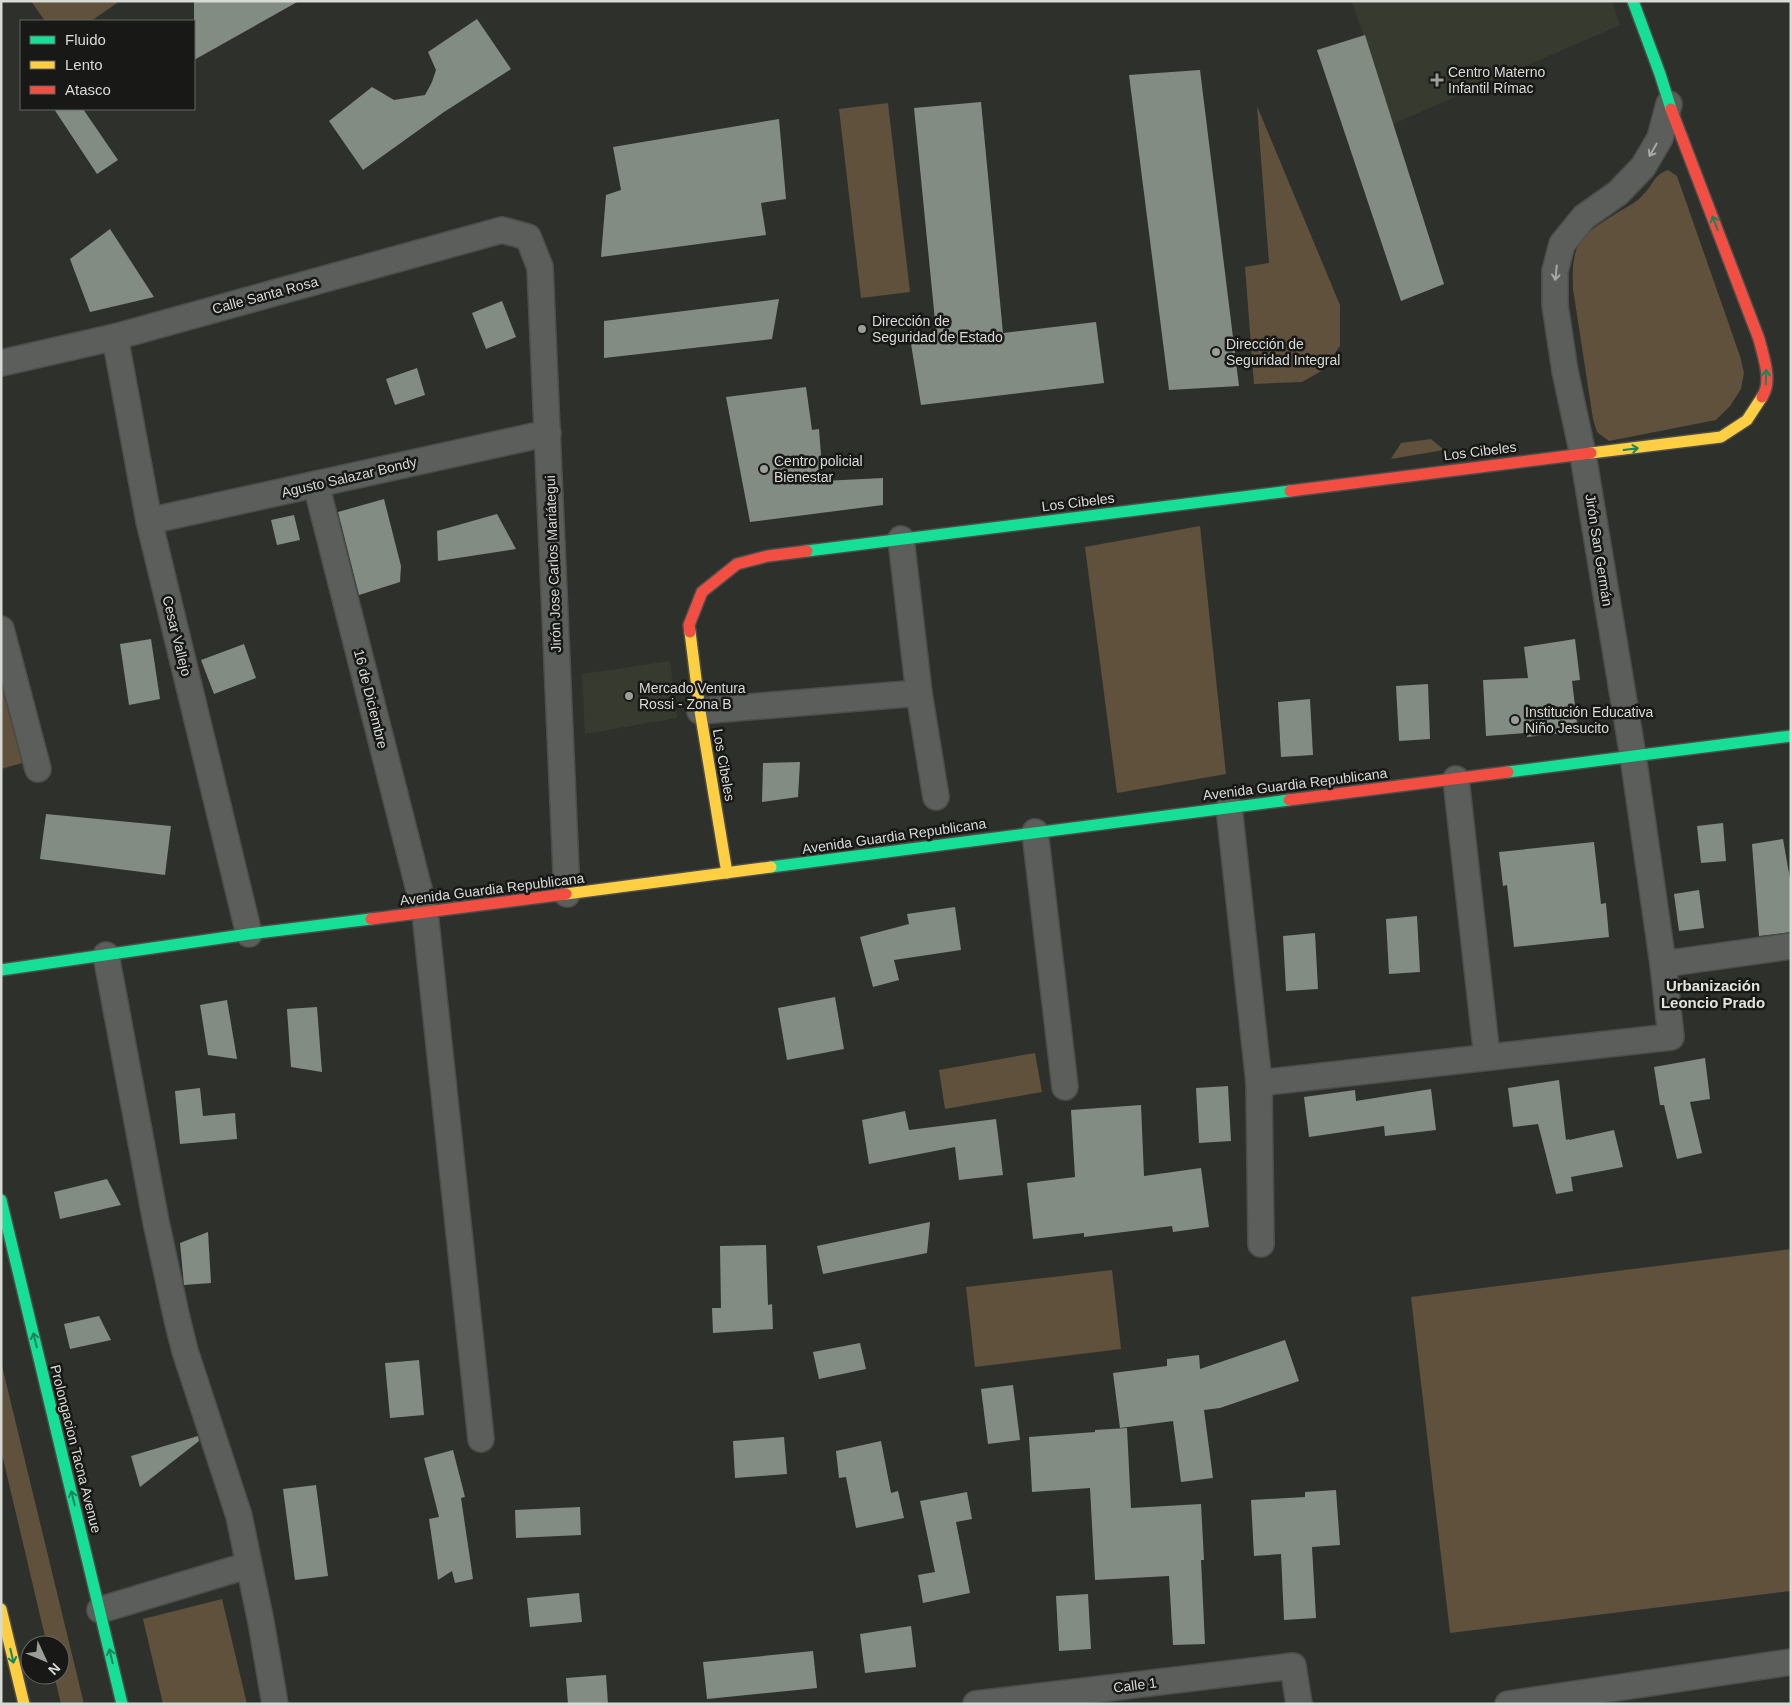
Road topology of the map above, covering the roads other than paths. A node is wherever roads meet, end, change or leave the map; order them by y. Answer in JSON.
{"nodes":[{"id":1,"x":1633,"y":1,"type":"edge"},
{"id":2,"x":1669,"y":104,"type":"junction"},
{"id":3,"x":528,"y":237,"type":"joint"},
{"id":4,"x":115,"y":337,"type":"junction"},
{"id":5,"x":1,"y":363,"type":"edge"},
{"id":6,"x":548,"y":433,"type":"junction"},
{"id":7,"x":1582,"y":455,"type":"junction"},
{"id":8,"x":316,"y":484,"type":"junction"},
{"id":9,"x":149,"y":521,"type":"junction"},
{"id":10,"x":901,"y":539,"type":"junction"},
{"id":11,"x":1,"y":629,"type":"edge"},
{"id":12,"x":919,"y":693,"type":"junction"},
{"id":13,"x":700,"y":711,"type":"junction"},
{"id":14,"x":1791,"y":736,"type":"edge"},
{"id":15,"x":1633,"y":756,"type":"junction"},
{"id":16,"x":38,"y":769,"type":"dead end"},
{"id":17,"x":1456,"y":778,"type":"junction"},
{"id":18,"x":936,"y":797,"type":"dead end"},
{"id":19,"x":1229,"y":807,"type":"junction"},
{"id":20,"x":1035,"y":832,"type":"junction"},
{"id":21,"x":727,"y":873,"type":"junction"},
{"id":22,"x":567,"y":894,"type":"junction"},
{"id":23,"x":425,"y":913,"type":"junction"},
{"id":24,"x":249,"y":934,"type":"junction"},
{"id":25,"x":1791,"y":946,"type":"edge"},
{"id":26,"x":106,"y":955,"type":"junction"},
{"id":27,"x":1662,"y":964,"type":"junction"},
{"id":28,"x":1,"y":970,"type":"edge"},
{"id":29,"x":1487,"y":1057,"type":"junction"},
{"id":30,"x":1259,"y":1083,"type":"junction"},
{"id":31,"x":1065,"y":1086,"type":"dead end"},
{"id":32,"x":1,"y":1200,"type":"edge"},
{"id":33,"x":1261,"y":1244,"type":"dead end"},
{"id":34,"x":481,"y":1440,"type":"dead end"},
{"id":35,"x":249,"y":1565,"type":"junction"},
{"id":36,"x":1,"y":1609,"type":"edge"},
{"id":37,"x":100,"y":1610,"type":"junction"},
{"id":38,"x":1791,"y":1662,"type":"edge"},
{"id":39,"x":24,"y":1704,"type":"edge"},
{"id":40,"x":122,"y":1704,"type":"edge"},
{"id":41,"x":275,"y":1704,"type":"edge"},
{"id":42,"x":976,"y":1704,"type":"edge"},
{"id":43,"x":1299,"y":1704,"type":"edge"},
{"id":44,"x":1508,"y":1704,"type":"edge"}],
"edges":[{"from":1,"to":2,"type":"street"},
{"from":2,"to":7,"type":"street","name":"Jirón San Germán","one_way":true},
{"from":7,"to":2,"type":"street","name":"Los Cibeles","one_way":true},
{"from":3,"to":4,"type":"street","name":"Calle Santa Rosa"},
{"from":3,"to":6,"type":"street","name":"Jirón Jose Carlos Mariátegui"},
{"from":4,"to":5,"type":"street","name":"Calle Santa Rosa"},
{"from":4,"to":9,"type":"street","name":"Cesar Vallejo"},
{"from":6,"to":8,"type":"street","name":"Agusto Salazar Bondy"},
{"from":6,"to":22,"type":"street","name":"Jirón Jose Carlos Mariátegui"},
{"from":7,"to":10,"type":"street","name":"Los Cibeles"},
{"from":7,"to":15,"type":"street","name":"Jirón San Germán"},
{"from":8,"to":9,"type":"street","name":"Agusto Salazar Bondy"},
{"from":8,"to":23,"type":"street","name":"16 de Diciembre"},
{"from":9,"to":24,"type":"street","name":"Cesar Vallejo"},
{"from":10,"to":12,"type":"street"},
{"from":10,"to":13,"type":"street","name":"Los Cibeles"},
{"from":11,"to":16,"type":"street"},
{"from":12,"to":13,"type":"street"},
{"from":12,"to":18,"type":"street"},
{"from":13,"to":21,"type":"street","name":"Los Cibeles"},
{"from":14,"to":15,"type":"street","name":"Avenida Guardia Republicana"},
{"from":15,"to":17,"type":"street","name":"Avenida Guardia Republicana"},
{"from":15,"to":27,"type":"street","name":"Jirón San Germán"},
{"from":17,"to":19,"type":"street","name":"Avenida Guardia Republicana"},
{"from":17,"to":29,"type":"street"},
{"from":19,"to":20,"type":"street","name":"Avenida Guardia Republicana"},
{"from":19,"to":30,"type":"street"},
{"from":20,"to":21,"type":"street","name":"Avenida Guardia Republicana"},
{"from":20,"to":31,"type":"street"},
{"from":21,"to":22,"type":"street","name":"Avenida Guardia Republicana"},
{"from":22,"to":23,"type":"street","name":"Avenida Guardia Republicana"},
{"from":23,"to":24,"type":"street","name":"Avenida Guardia Republicana"},
{"from":23,"to":34,"type":"street","name":"16 de Diciembre"},
{"from":24,"to":26,"type":"street","name":"Avenida Guardia Republicana"},
{"from":25,"to":27,"type":"street"},
{"from":26,"to":28,"type":"street","name":"Avenida Guardia Republicana"},
{"from":26,"to":35,"type":"street"},
{"from":27,"to":29,"type":"street","name":"Jirón San Germán"},
{"from":29,"to":30,"type":"street"},
{"from":30,"to":33,"type":"street"},
{"from":37,"to":32,"type":"street","name":"Prolongacion Tacna Avenue","one_way":true},
{"from":35,"to":37,"type":"street"},
{"from":35,"to":41,"type":"street"},
{"from":36,"to":39,"type":"street","one_way":true},
{"from":40,"to":37,"type":"street","name":"Prolongacion Tacna Avenue","one_way":true},
{"from":38,"to":44,"type":"street"},
{"from":42,"to":43,"type":"street","name":"Calle 1"}]}
